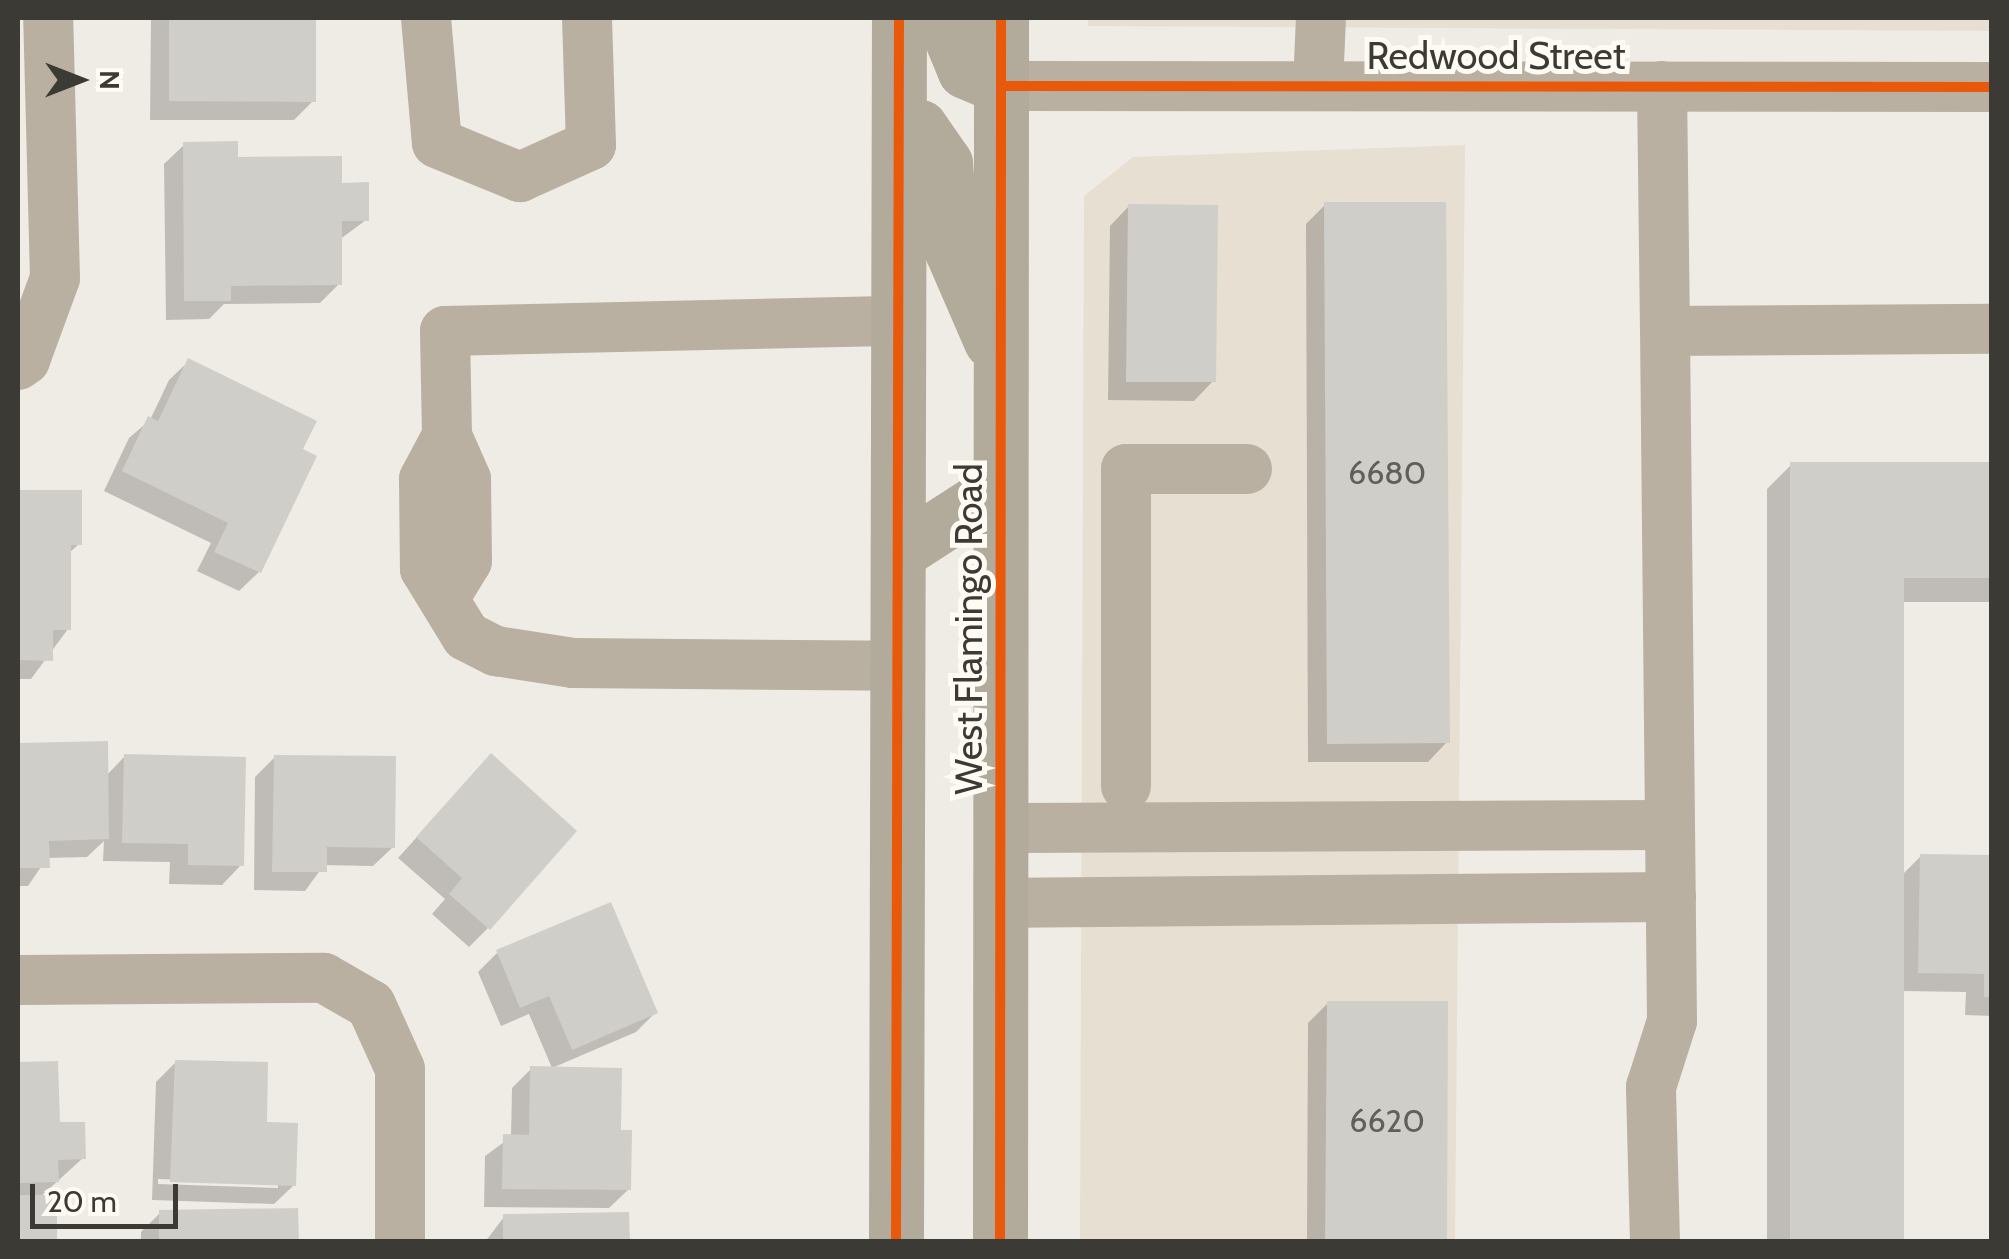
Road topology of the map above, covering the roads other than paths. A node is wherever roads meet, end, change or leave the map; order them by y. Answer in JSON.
{"nodes":[{"id":1,"x":48,"y":18,"type":"edge"},
{"id":2,"x":426,"y":18,"type":"edge"},
{"id":3,"x":587,"y":18,"type":"edge"},
{"id":4,"x":899,"y":18,"type":"edge"},
{"id":5,"x":943,"y":18,"type":"edge"},
{"id":6,"x":1001,"y":18,"type":"edge"},
{"id":7,"x":1321,"y":18,"type":"edge"},
{"id":8,"x":1001,"y":86,"type":"junction"},
{"id":9,"x":1318,"y":86,"type":"junction"},
{"id":10,"x":1662,"y":86,"type":"junction"},
{"id":11,"x":1992,"y":87,"type":"edge"},
{"id":12,"x":899,"y":123,"type":"junction"},
{"id":13,"x":899,"y":321,"type":"junction"},
{"id":14,"x":1992,"y":328,"type":"edge"},
{"id":15,"x":1665,"y":331,"type":"junction"},
{"id":16,"x":21,"y":362,"type":"edge"},
{"id":17,"x":1000,"y":362,"type":"junction"},
{"id":18,"x":1246,"y":470,"type":"dead end"},
{"id":19,"x":1000,"y":487,"type":"junction"},
{"id":20,"x":898,"y":553,"type":"junction"},
{"id":21,"x":898,"y":666,"type":"junction"},
{"id":22,"x":1126,"y":786,"type":"dead end"},
{"id":23,"x":1670,"y":825,"type":"junction"},
{"id":24,"x":999,"y":828,"type":"junction"},
{"id":25,"x":1670,"y":898,"type":"junction"},
{"id":26,"x":1000,"y":904,"type":"junction"},
{"id":27,"x":18,"y":980,"type":"edge"},
{"id":28,"x":400,"y":1242,"type":"edge"},
{"id":29,"x":896,"y":1242,"type":"edge"},
{"id":30,"x":1000,"y":1242,"type":"edge"},
{"id":31,"x":1654,"y":1242,"type":"edge"}],
"edges":[{"from":1,"to":16,"type":"street"},
{"from":2,"to":3,"type":"street"},
{"from":4,"to":12,"type":"main road","name":"West Flamingo Road"},
{"from":5,"to":8,"type":"main road"},
{"from":6,"to":8,"type":"main road","name":"West Flamingo Road"},
{"from":7,"to":9,"type":"street"},
{"from":8,"to":9,"type":"street","name":"Redwood Street"},
{"from":8,"to":17,"type":"main road","name":"West Flamingo Road"},
{"from":9,"to":10,"type":"street","name":"Redwood Street"},
{"from":10,"to":11,"type":"street","name":"Redwood Street"},
{"from":10,"to":15,"type":"street"},
{"from":12,"to":13,"type":"main road","name":"West Flamingo Road"},
{"from":12,"to":17,"type":"main road"},
{"from":13,"to":20,"type":"main road","name":"West Flamingo Road"},
{"from":13,"to":21,"type":"street"},
{"from":14,"to":15,"type":"street"},
{"from":15,"to":23,"type":"street"},
{"from":17,"to":19,"type":"main road","name":"West Flamingo Road"},
{"from":18,"to":22,"type":"street"},
{"from":19,"to":20,"type":"main road"},
{"from":19,"to":24,"type":"main road","name":"West Flamingo Road"},
{"from":20,"to":21,"type":"main road","name":"West Flamingo Road"},
{"from":21,"to":29,"type":"main road","name":"West Flamingo Road"},
{"from":23,"to":24,"type":"street"},
{"from":23,"to":25,"type":"street"},
{"from":24,"to":26,"type":"main road","name":"West Flamingo Road"},
{"from":25,"to":26,"type":"street"},
{"from":25,"to":31,"type":"street"},
{"from":26,"to":30,"type":"main road","name":"West Flamingo Road"},
{"from":27,"to":28,"type":"street"}]}
